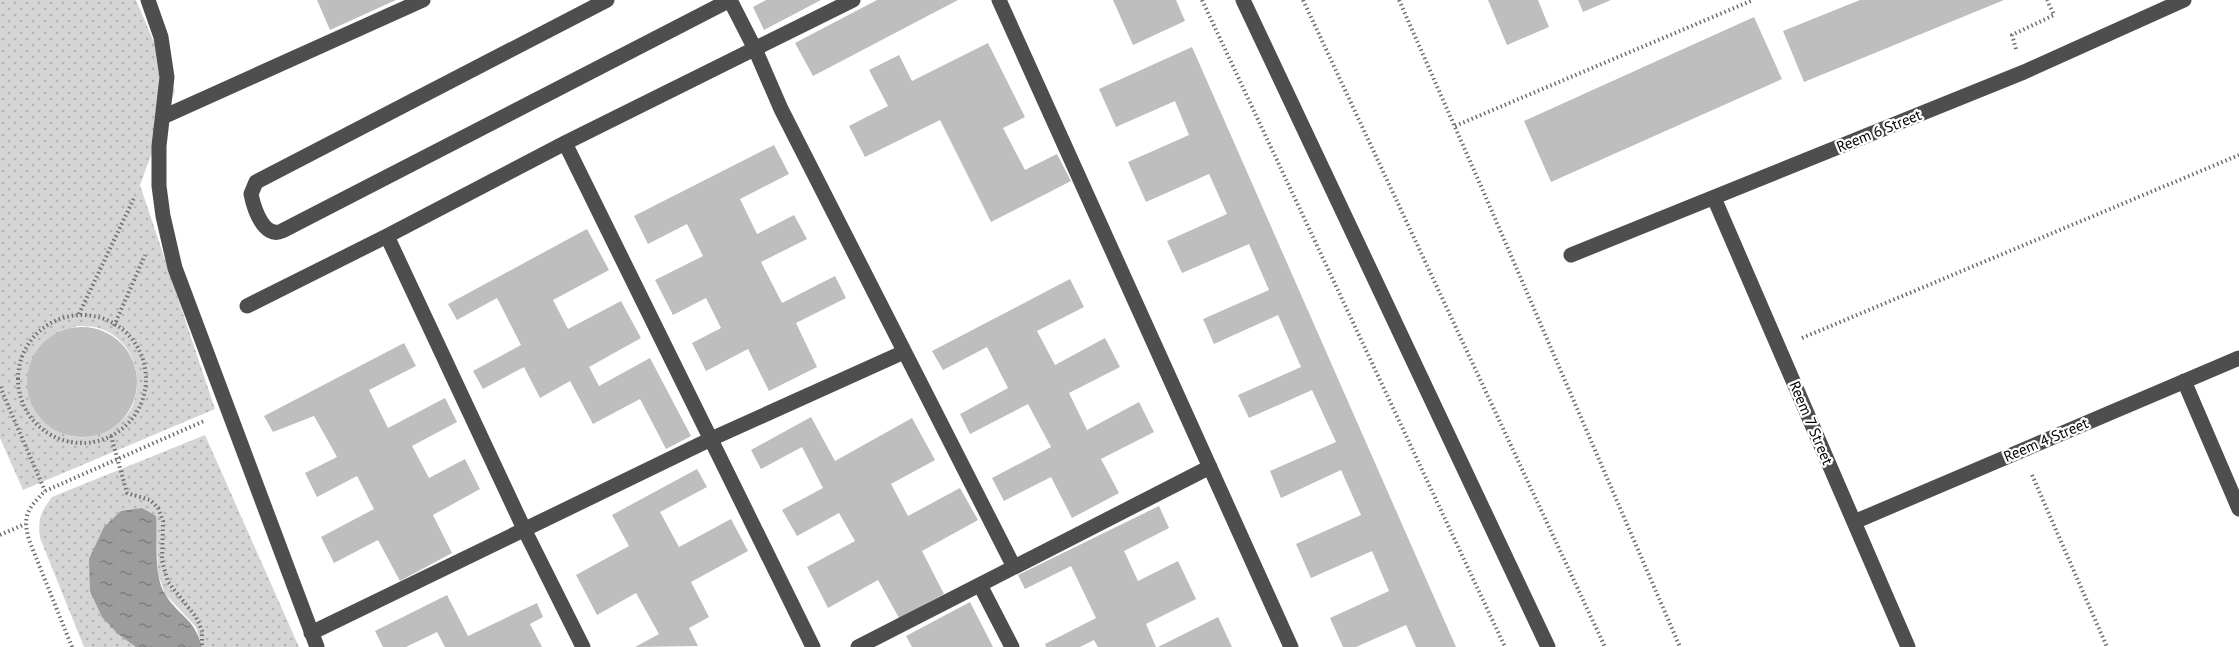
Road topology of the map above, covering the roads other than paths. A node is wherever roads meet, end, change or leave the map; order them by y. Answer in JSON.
{"nodes":[{"id":1,"x":148,"y":0,"type":"edge"},
{"id":2,"x":423,"y":0,"type":"edge"},
{"id":3,"x":607,"y":0,"type":"edge"},
{"id":4,"x":730,"y":0,"type":"edge"},
{"id":5,"x":854,"y":0,"type":"edge"},
{"id":6,"x":999,"y":0,"type":"edge"},
{"id":7,"x":1243,"y":0,"type":"edge"},
{"id":8,"x":2184,"y":0,"type":"edge"},
{"id":9,"x":755,"y":49,"type":"junction"},
{"id":10,"x":163,"y":117,"type":"junction"},
{"id":11,"x":564,"y":143,"type":"junction"},
{"id":12,"x":1714,"y":198,"type":"junction"},
{"id":13,"x":387,"y":236,"type":"junction"},
{"id":14,"x":1571,"y":255,"type":"dead end"},
{"id":15,"x":247,"y":306,"type":"dead end"},
{"id":16,"x":904,"y":352,"type":"junction"},
{"id":17,"x":2239,"y":358,"type":"edge"},
{"id":18,"x":2184,"y":381,"type":"junction"},
{"id":19,"x":711,"y":440,"type":"junction"},
{"id":20,"x":1210,"y":467,"type":"junction"},
{"id":21,"x":2239,"y":509,"type":"edge"},
{"id":22,"x":1854,"y":522,"type":"junction"},
{"id":23,"x":525,"y":531,"type":"junction"},
{"id":24,"x":1014,"y":567,"type":"junction"},
{"id":25,"x":980,"y":585,"type":"junction"},
{"id":26,"x":314,"y":640,"type":"edge"},
{"id":27,"x":583,"y":647,"type":"edge"},
{"id":28,"x":813,"y":647,"type":"edge"},
{"id":29,"x":858,"y":647,"type":"edge"},
{"id":30,"x":1012,"y":647,"type":"edge"},
{"id":31,"x":1291,"y":647,"type":"edge"},
{"id":32,"x":1548,"y":647,"type":"edge"},
{"id":33,"x":1908,"y":647,"type":"edge"}],
"edges":[{"from":1,"to":10,"type":"street"},
{"from":2,"to":10,"type":"street"},
{"from":3,"to":4,"type":"street"},
{"from":4,"to":9,"type":"street"},
{"from":5,"to":9,"type":"street"},
{"from":6,"to":20,"type":"street"},
{"from":7,"to":32,"type":"street"},
{"from":8,"to":12,"type":"street","name":"Reem 6 Street"},
{"from":9,"to":11,"type":"street"},
{"from":9,"to":16,"type":"street"},
{"from":10,"to":26,"type":"street"},
{"from":11,"to":13,"type":"street"},
{"from":11,"to":19,"type":"street"},
{"from":12,"to":14,"type":"street","name":"Reem 6 Street"},
{"from":12,"to":22,"type":"street","name":"Reem 7 Street"},
{"from":13,"to":15,"type":"street"},
{"from":13,"to":23,"type":"street"},
{"from":16,"to":19,"type":"street"},
{"from":16,"to":24,"type":"street"},
{"from":17,"to":18,"type":"street","name":"Reem 4 Street"},
{"from":18,"to":21,"type":"street"},
{"from":18,"to":22,"type":"street","name":"Reem 4 Street"},
{"from":19,"to":23,"type":"street"},
{"from":19,"to":28,"type":"street"},
{"from":20,"to":24,"type":"street"},
{"from":20,"to":31,"type":"street"},
{"from":22,"to":33,"type":"street","name":"Reem 7 Street"},
{"from":23,"to":26,"type":"street"},
{"from":23,"to":27,"type":"street"},
{"from":24,"to":25,"type":"street"},
{"from":25,"to":29,"type":"street"},
{"from":25,"to":30,"type":"street"}]}
